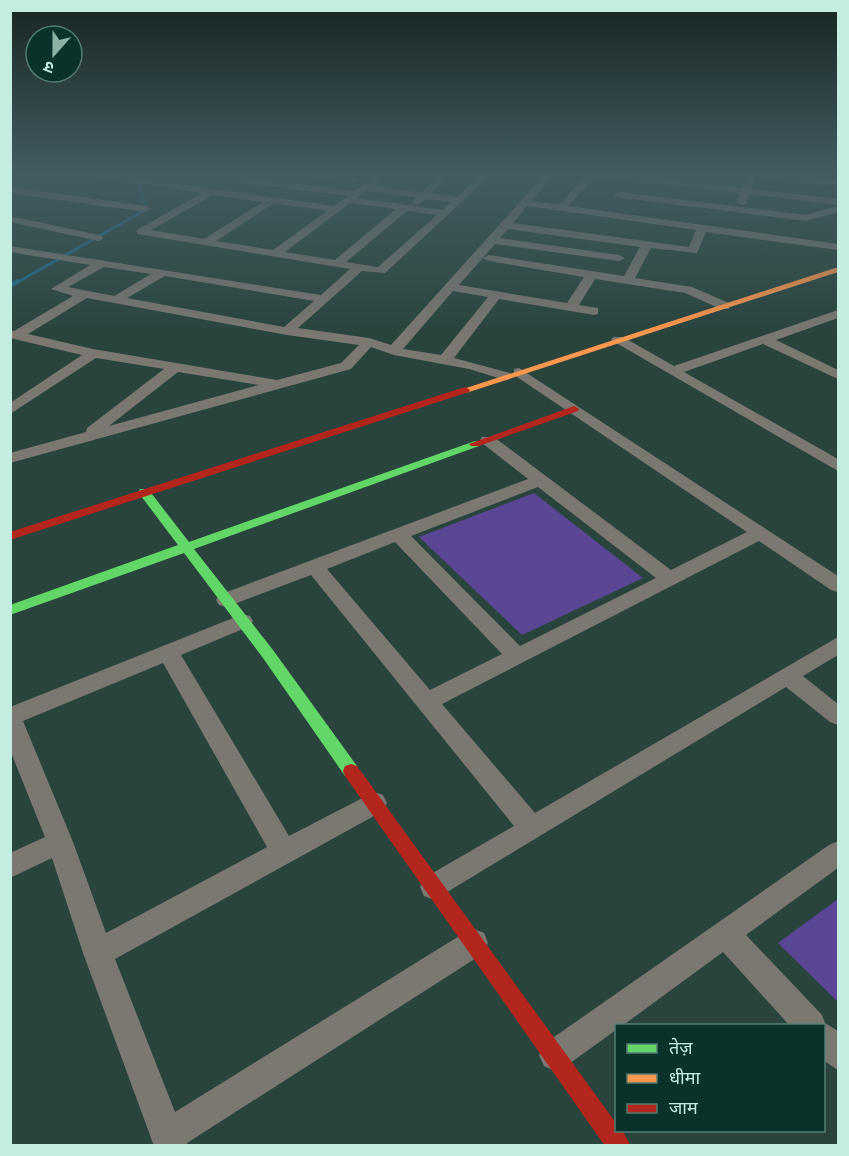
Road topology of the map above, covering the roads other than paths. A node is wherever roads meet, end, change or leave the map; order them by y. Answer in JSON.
{"nodes":[{"id":1,"x":46,"y":227,"type":"edge"},
{"id":2,"x":150,"y":227,"type":"edge"},
{"id":3,"x":232,"y":227,"type":"edge"},
{"id":4,"x":312,"y":227,"type":"edge"},
{"id":5,"x":383,"y":227,"type":"edge"},
{"id":6,"x":430,"y":227,"type":"edge"},
{"id":7,"x":503,"y":227,"type":"edge"},
{"id":8,"x":561,"y":227,"type":"edge"},
{"id":9,"x":614,"y":227,"type":"edge"},
{"id":10,"x":703,"y":227,"type":"junction"},
{"id":11,"x":51,"y":228,"type":"junction"},
{"id":12,"x":620,"y":229,"type":"junction"},
{"id":13,"x":99,"y":238,"type":"dead end"},
{"id":14,"x":492,"y":240,"type":"junction"},
{"id":15,"x":205,"y":243,"type":"junction"},
{"id":16,"x":647,"y":245,"type":"junction"},
{"id":17,"x":838,"y":247,"type":"edge"},
{"id":18,"x":10,"y":248,"type":"edge"},
{"id":19,"x":275,"y":254,"type":"junction"},
{"id":20,"x":489,"y":258,"type":"dead end"},
{"id":21,"x":619,"y":258,"type":"dead end"},
{"id":22,"x":103,"y":262,"type":"junction"},
{"id":23,"x":337,"y":264,"type":"junction"},
{"id":24,"x":360,"y":267,"type":"junction"},
{"id":25,"x":838,"y":270,"type":"edge"},
{"id":26,"x":163,"y":272,"type":"junction"},
{"id":27,"x":592,"y":274,"type":"junction"},
{"id":28,"x":628,"y":280,"type":"junction"},
{"id":29,"x":450,"y":287,"type":"junction"},
{"id":30,"x":85,"y":294,"type":"junction"},
{"id":31,"x":496,"y":295,"type":"junction"},
{"id":32,"x":323,"y":299,"type":"junction"},
{"id":33,"x":115,"y":300,"type":"junction"},
{"id":34,"x":725,"y":306,"type":"junction"},
{"id":35,"x":571,"y":307,"type":"junction"},
{"id":36,"x":594,"y":311,"type":"dead end"},
{"id":37,"x":838,"y":314,"type":"edge"},
{"id":38,"x":286,"y":331,"type":"junction"},
{"id":39,"x":19,"y":336,"type":"edge"},
{"id":40,"x":618,"y":340,"type":"junction"},
{"id":41,"x":765,"y":340,"type":"junction"},
{"id":42,"x":369,"y":342,"type":"junction"},
{"id":43,"x":10,"y":349,"type":"edge"},
{"id":44,"x":394,"y":351,"type":"junction"},
{"id":45,"x":93,"y":353,"type":"junction"},
{"id":46,"x":445,"y":360,"type":"junction"},
{"id":47,"x":174,"y":368,"type":"junction"},
{"id":48,"x":673,"y":371,"type":"junction"},
{"id":49,"x":512,"y":374,"type":"junction"},
{"id":50,"x":838,"y":375,"type":"edge"},
{"id":51,"x":278,"y":384,"type":"junction"},
{"id":52,"x":574,"y":409,"type":"junction"},
{"id":53,"x":10,"y":410,"type":"edge"},
{"id":54,"x":85,"y":438,"type":"junction"},
{"id":55,"x":488,"y":440,"type":"junction"},
{"id":56,"x":10,"y":458,"type":"edge"},
{"id":57,"x":838,"y":466,"type":"edge"},
{"id":58,"x":540,"y":480,"type":"junction"},
{"id":59,"x":144,"y":492,"type":"junction"},
{"id":60,"x":760,"y":533,"type":"junction"},
{"id":61,"x":398,"y":534,"type":"junction"},
{"id":62,"x":10,"y":536,"type":"edge"},
{"id":63,"x":186,"y":547,"type":"junction"},
{"id":64,"x":314,"y":566,"type":"junction"},
{"id":65,"x":670,"y":579,"type":"junction"},
{"id":66,"x":838,"y":585,"type":"edge"},
{"id":67,"x":226,"y":600,"type":"junction"},
{"id":68,"x":10,"y":610,"type":"edge"},
{"id":69,"x":243,"y":621,"type":"junction"},
{"id":70,"x":838,"y":645,"type":"edge"},
{"id":71,"x":168,"y":652,"type":"junction"},
{"id":72,"x":518,"y":656,"type":"junction"},
{"id":73,"x":787,"y":676,"type":"junction"},
{"id":74,"x":427,"y":702,"type":"junction"},
{"id":75,"x":838,"y":716,"type":"edge"},
{"id":76,"x":10,"y":718,"type":"edge"},
{"id":77,"x":18,"y":762,"type":"edge"},
{"id":78,"x":374,"y":803,"type":"junction"},
{"id":79,"x":532,"y":829,"type":"junction"},
{"id":80,"x":60,"y":842,"type":"junction"},
{"id":81,"x":284,"y":852,"type":"junction"},
{"id":82,"x":838,"y":853,"type":"edge"},
{"id":83,"x":10,"y":866,"type":"edge"},
{"id":84,"x":434,"y":887,"type":"junction"},
{"id":85,"x":724,"y":934,"type":"junction"},
{"id":86,"x":474,"y":943,"type":"junction"},
{"id":87,"x":98,"y":953,"type":"junction"},
{"id":88,"x":809,"y":1024,"type":"edge"},
{"id":89,"x":825,"y":1039,"type":"edge"},
{"id":90,"x":838,"y":1054,"type":"edge"},
{"id":91,"x":555,"y":1055,"type":"junction"},
{"id":92,"x":169,"y":1141,"type":"edge"},
{"id":93,"x":610,"y":1142,"type":"edge"}],
"edges":[{"from":1,"to":11,"type":"street"},
{"from":2,"to":15,"type":"street"},
{"from":3,"to":15,"type":"street"},
{"from":4,"to":19,"type":"street"},
{"from":5,"to":23,"type":"street"},
{"from":6,"to":24,"type":"street"},
{"from":7,"to":14,"type":"street"},
{"from":8,"to":12,"type":"street"},
{"from":9,"to":12,"type":"street"},
{"from":10,"to":12,"type":"street"},
{"from":10,"to":16,"type":"street"},
{"from":10,"to":17,"type":"street"},
{"from":11,"to":13,"type":"street"},
{"from":11,"to":18,"type":"street"},
{"from":12,"to":16,"type":"street"},
{"from":14,"to":21,"type":"street"},
{"from":14,"to":29,"type":"street"},
{"from":15,"to":19,"type":"street"},
{"from":16,"to":28,"type":"street"},
{"from":18,"to":22,"type":"street"},
{"from":19,"to":23,"type":"street"},
{"from":20,"to":27,"type":"street"},
{"from":22,"to":26,"type":"street"},
{"from":22,"to":30,"type":"street"},
{"from":23,"to":24,"type":"street"},
{"from":24,"to":32,"type":"street"},
{"from":25,"to":34,"type":"street"},
{"from":26,"to":32,"type":"street"},
{"from":26,"to":33,"type":"street"},
{"from":27,"to":28,"type":"street"},
{"from":27,"to":35,"type":"street"},
{"from":28,"to":34,"type":"street"},
{"from":29,"to":31,"type":"street"},
{"from":29,"to":44,"type":"street"},
{"from":30,"to":33,"type":"street"},
{"from":30,"to":39,"type":"street"},
{"from":31,"to":35,"type":"street"},
{"from":31,"to":46,"type":"street"},
{"from":32,"to":38,"type":"street"},
{"from":33,"to":38,"type":"street"},
{"from":34,"to":40,"type":"street"},
{"from":35,"to":36,"type":"street"},
{"from":37,"to":41,"type":"street"},
{"from":38,"to":42,"type":"street"},
{"from":39,"to":43,"type":"street"},
{"from":39,"to":45,"type":"street"},
{"from":40,"to":48,"type":"street"},
{"from":40,"to":49,"type":"street"},
{"from":41,"to":48,"type":"street"},
{"from":41,"to":50,"type":"street"},
{"from":42,"to":44,"type":"street"},
{"from":42,"to":51,"type":"street"},
{"from":44,"to":46,"type":"street"},
{"from":45,"to":47,"type":"street"},
{"from":45,"to":53,"type":"street"},
{"from":46,"to":49,"type":"street"},
{"from":47,"to":51,"type":"street"},
{"from":47,"to":54,"type":"street"},
{"from":48,"to":57,"type":"street"},
{"from":49,"to":52,"type":"street"},
{"from":49,"to":59,"type":"street"},
{"from":51,"to":54,"type":"street"},
{"from":52,"to":55,"type":"street"},
{"from":52,"to":60,"type":"street"},
{"from":54,"to":56,"type":"street"},
{"from":55,"to":58,"type":"street"},
{"from":55,"to":63,"type":"street"},
{"from":58,"to":61,"type":"street"},
{"from":58,"to":65,"type":"street"},
{"from":59,"to":62,"type":"street"},
{"from":59,"to":63,"type":"street"},
{"from":60,"to":65,"type":"street"},
{"from":60,"to":66,"type":"street"},
{"from":61,"to":64,"type":"street"},
{"from":61,"to":72,"type":"street"},
{"from":63,"to":67,"type":"street"},
{"from":63,"to":68,"type":"street"},
{"from":64,"to":67,"type":"street"},
{"from":64,"to":74,"type":"street"},
{"from":65,"to":72,"type":"street"},
{"from":67,"to":69,"type":"street"},
{"from":69,"to":71,"type":"street"},
{"from":69,"to":78,"type":"street"},
{"from":70,"to":73,"type":"street"},
{"from":71,"to":76,"type":"street"},
{"from":71,"to":81,"type":"street"},
{"from":72,"to":74,"type":"street"},
{"from":73,"to":75,"type":"street"},
{"from":73,"to":79,"type":"street"},
{"from":74,"to":79,"type":"street"},
{"from":76,"to":77,"type":"street"},
{"from":77,"to":80,"type":"street"},
{"from":78,"to":81,"type":"street"},
{"from":78,"to":84,"type":"street"},
{"from":79,"to":84,"type":"street"},
{"from":80,"to":83,"type":"street"},
{"from":80,"to":87,"type":"street"},
{"from":81,"to":87,"type":"street"},
{"from":82,"to":85,"type":"street"},
{"from":84,"to":86,"type":"street"},
{"from":85,"to":88,"type":"street"},
{"from":85,"to":91,"type":"street"},
{"from":86,"to":91,"type":"street"},
{"from":86,"to":92,"type":"street"},
{"from":87,"to":92,"type":"street"},
{"from":89,"to":90,"type":"street"},
{"from":91,"to":93,"type":"street"}]}
